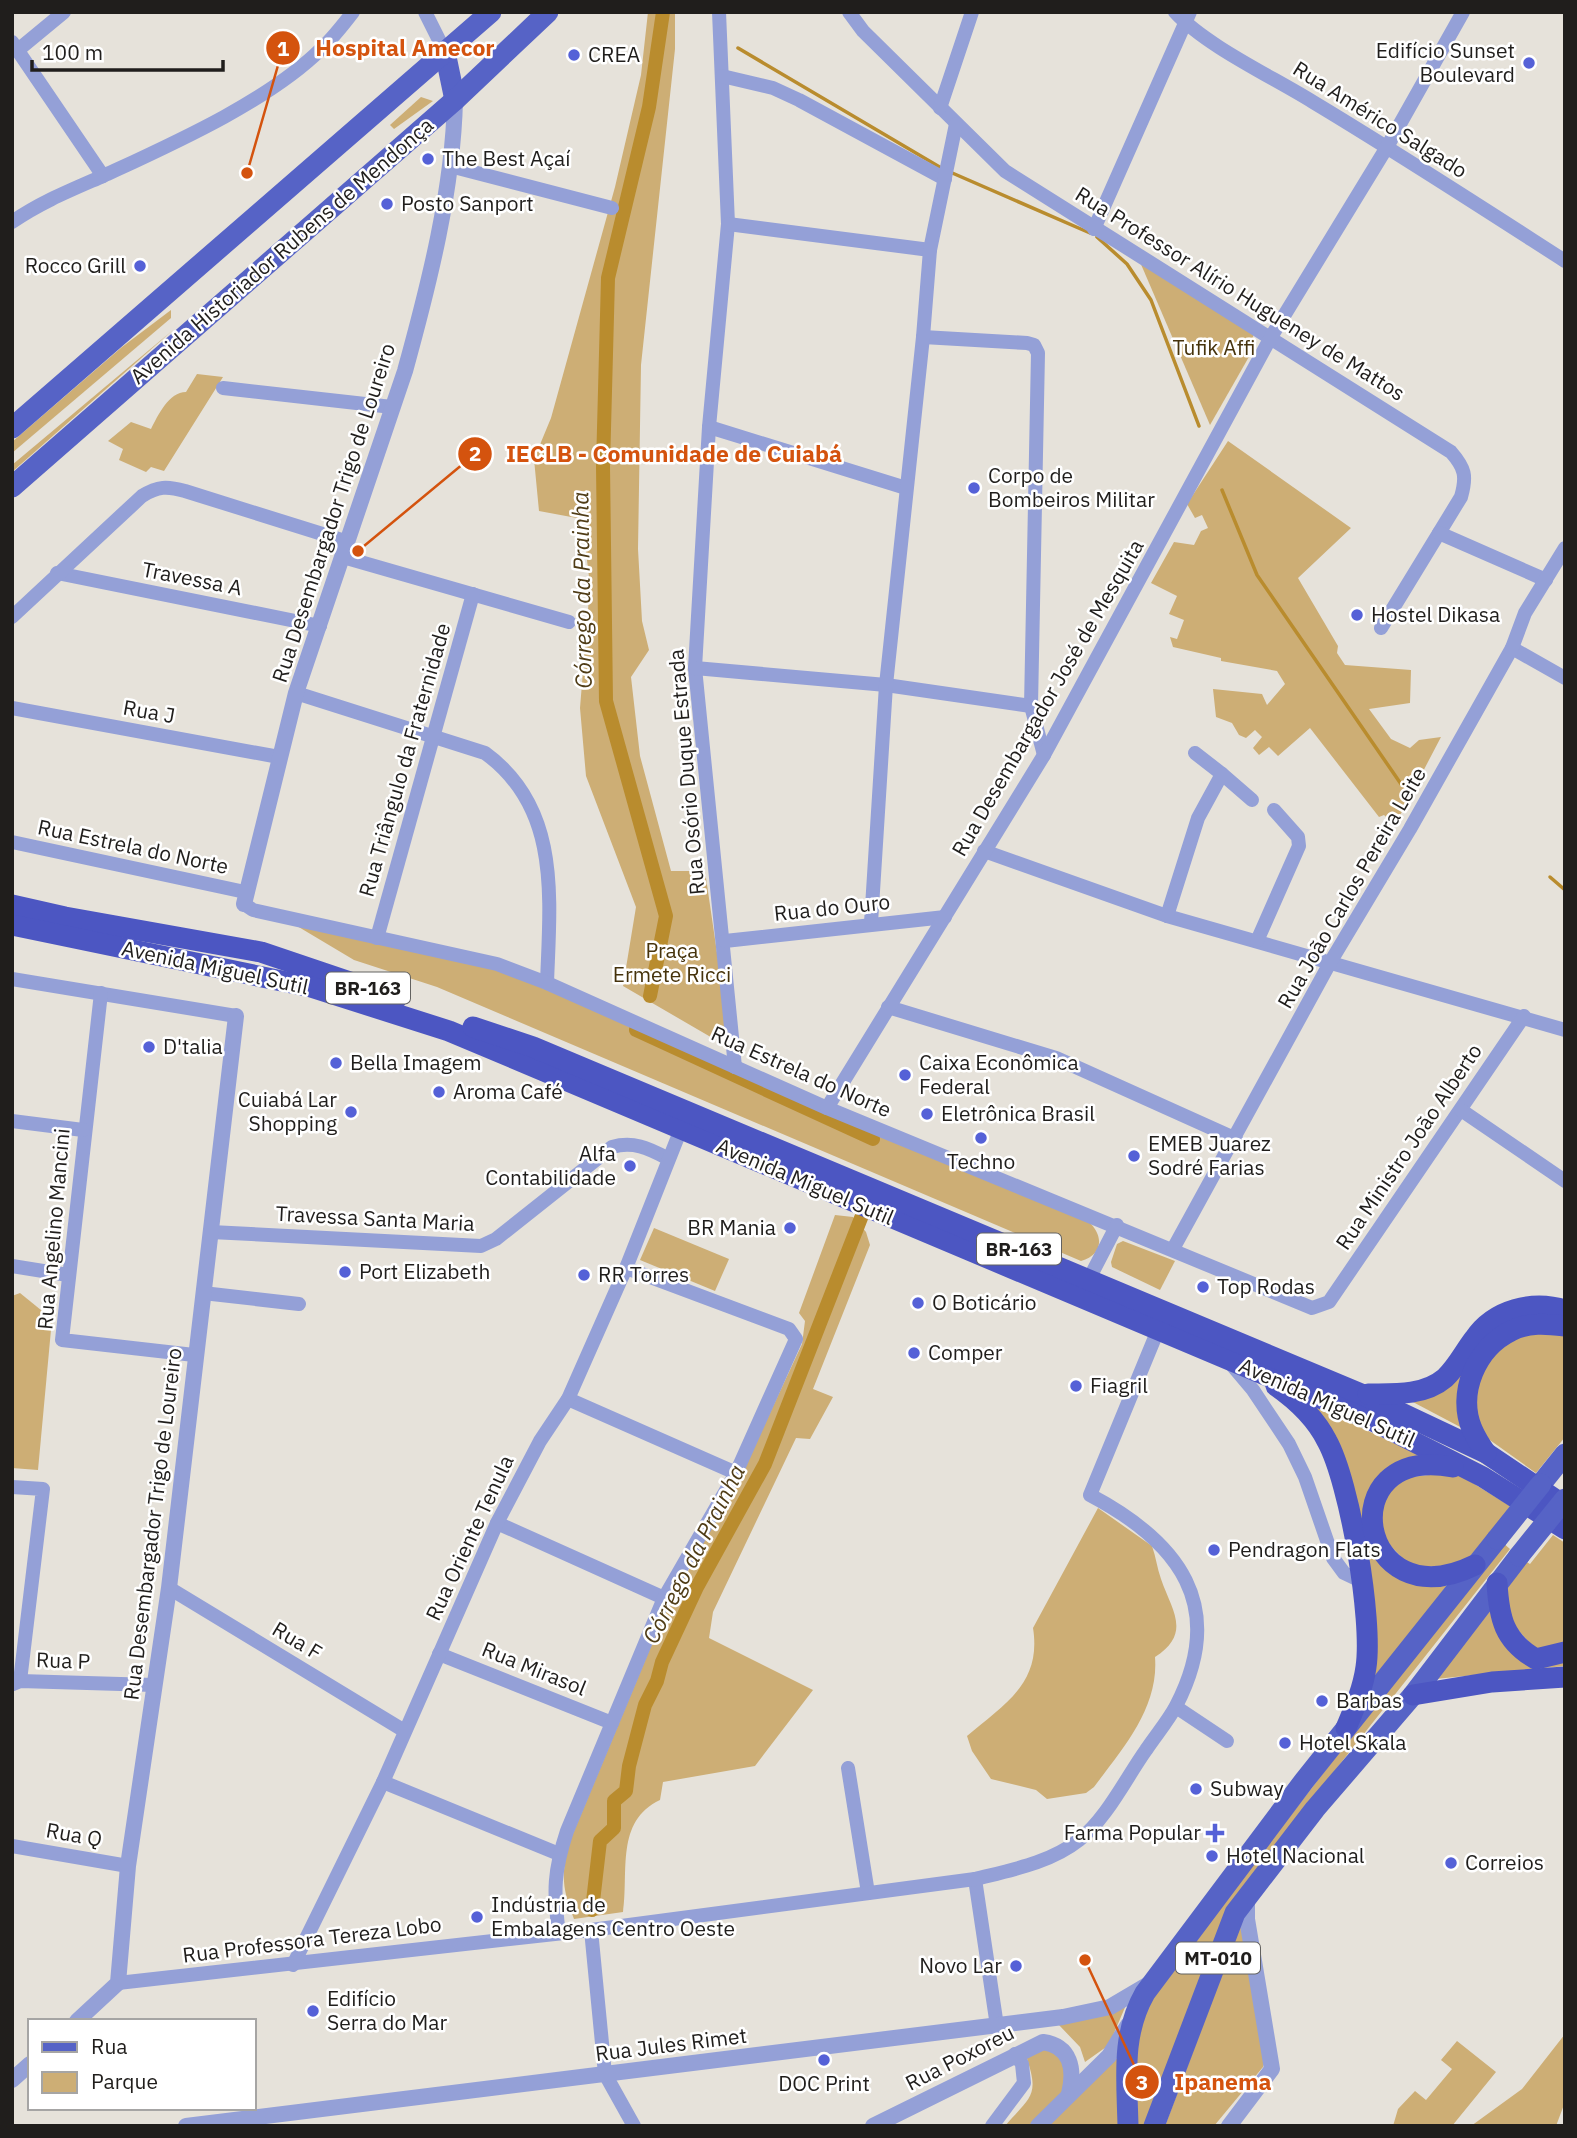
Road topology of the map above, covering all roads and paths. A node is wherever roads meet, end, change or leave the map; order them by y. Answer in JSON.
{"nodes":[{"id":1,"x":64,"y":12,"type":"edge"},
{"id":2,"x":353,"y":12,"type":"edge"},
{"id":3,"x":491,"y":12,"type":"edge"},
{"id":4,"x":548,"y":12,"type":"edge"},
{"id":5,"x":719,"y":12,"type":"edge"},
{"id":6,"x":849,"y":12,"type":"edge"},
{"id":7,"x":972,"y":12,"type":"edge"},
{"id":8,"x":1463,"y":12,"type":"edge"},
{"id":9,"x":424,"y":13,"type":"edge"},
{"id":10,"x":1183,"y":16,"type":"edge"},
{"id":11,"x":15,"y":46,"type":"edge"},
{"id":12,"x":445,"y":52,"type":"junction"},
{"id":13,"x":722,"y":76,"type":"junction"},
{"id":14,"x":455,"y":100,"type":"junction"},
{"id":15,"x":940,"y":108,"type":"junction"},
{"id":16,"x":427,"y":124,"type":"junction"},
{"id":17,"x":956,"y":124,"type":"junction"},
{"id":18,"x":454,"y":133,"type":"junction"},
{"id":19,"x":974,"y":142,"type":"junction"},
{"id":20,"x":1387,"y":147,"type":"junction"},
{"id":21,"x":450,"y":166,"type":"junction"},
{"id":22,"x":948,"y":168,"type":"junction"},
{"id":23,"x":103,"y":176,"type":"junction"},
{"id":24,"x":612,"y":208,"type":"dead end"},
{"id":25,"x":12,"y":222,"type":"edge"},
{"id":26,"x":728,"y":224,"type":"junction"},
{"id":27,"x":1094,"y":229,"type":"junction"},
{"id":28,"x":930,"y":250,"type":"junction"},
{"id":29,"x":1565,"y":261,"type":"edge"},
{"id":30,"x":923,"y":337,"type":"junction"},
{"id":31,"x":1271,"y":337,"type":"junction"},
{"id":32,"x":223,"y":388,"type":"dead end"},
{"id":33,"x":392,"y":407,"type":"junction"},
{"id":34,"x":709,"y":427,"type":"junction"},
{"id":35,"x":12,"y":428,"type":"edge"},
{"id":36,"x":12,"y":487,"type":"edge"},
{"id":37,"x":906,"y":488,"type":"junction"},
{"id":38,"x":1439,"y":533,"type":"junction"},
{"id":39,"x":1565,"y":548,"type":"edge"},
{"id":40,"x":345,"y":550,"type":"junction"},
{"id":41,"x":57,"y":573,"type":"junction"},
{"id":42,"x":1546,"y":580,"type":"junction"},
{"id":43,"x":473,"y":594,"type":"junction"},
{"id":44,"x":12,"y":617,"type":"edge"},
{"id":45,"x":569,"y":622,"type":"dead end"},
{"id":46,"x":320,"y":626,"type":"junction"},
{"id":47,"x":1381,"y":628,"type":"dead end"},
{"id":48,"x":1512,"y":648,"type":"junction"},
{"id":49,"x":695,"y":668,"type":"junction"},
{"id":50,"x":1565,"y":678,"type":"edge"},
{"id":51,"x":886,"y":685,"type":"junction"},
{"id":52,"x":296,"y":693,"type":"junction"},
{"id":53,"x":1031,"y":706,"type":"junction"},
{"id":54,"x":13,"y":710,"type":"edge"},
{"id":55,"x":433,"y":736,"type":"junction"},
{"id":56,"x":1195,"y":753,"type":"dead end"},
{"id":57,"x":1044,"y":755,"type":"junction"},
{"id":58,"x":279,"y":757,"type":"junction"},
{"id":59,"x":1222,"y":774,"type":"junction"},
{"id":60,"x":1252,"y":800,"type":"dead end"},
{"id":61,"x":1274,"y":810,"type":"dead end"},
{"id":62,"x":12,"y":842,"type":"edge"},
{"id":63,"x":984,"y":851,"type":"junction"},
{"id":64,"x":244,"y":898,"type":"junction"},
{"id":65,"x":12,"y":905,"type":"edge"},
{"id":66,"x":1167,"y":916,"type":"junction"},
{"id":67,"x":945,"y":917,"type":"junction"},
{"id":68,"x":871,"y":923,"type":"junction"},
{"id":69,"x":12,"y":925,"type":"edge"},
{"id":70,"x":377,"y":938,"type":"junction"},
{"id":71,"x":1257,"y":941,"type":"junction"},
{"id":72,"x":725,"y":942,"type":"junction"},
{"id":73,"x":1331,"y":961,"type":"junction"},
{"id":74,"x":12,"y":979,"type":"edge"},
{"id":75,"x":547,"y":982,"type":"junction"},
{"id":76,"x":101,"y":993,"type":"junction"},
{"id":77,"x":888,"y":1007,"type":"junction"},
{"id":78,"x":236,"y":1016,"type":"joint"},
{"id":79,"x":1524,"y":1016,"type":"junction"},
{"id":80,"x":1565,"y":1030,"type":"edge"},
{"id":81,"x":735,"y":1067,"type":"junction"},
{"id":82,"x":827,"y":1108,"type":"junction"},
{"id":83,"x":1461,"y":1110,"type":"junction"},
{"id":84,"x":12,"y":1121,"type":"edge"},
{"id":85,"x":681,"y":1129,"type":"junction"},
{"id":86,"x":83,"y":1130,"type":"junction"},
{"id":87,"x":1236,"y":1139,"type":"junction"},
{"id":88,"x":667,"y":1158,"type":"junction"},
{"id":89,"x":1565,"y":1181,"type":"edge"},
{"id":90,"x":1117,"y":1225,"type":"junction"},
{"id":91,"x":211,"y":1232,"type":"junction"},
{"id":92,"x":1173,"y":1249,"type":"junction"},
{"id":93,"x":12,"y":1266,"type":"edge"},
{"id":94,"x":626,"y":1268,"type":"junction"},
{"id":95,"x":68,"y":1275,"type":"junction"},
{"id":96,"x":1089,"y":1279,"type":"junction"},
{"id":97,"x":204,"y":1293,"type":"junction"},
{"id":98,"x":1329,"y":1302,"type":"joint"},
{"id":99,"x":299,"y":1304,"type":"dead end"},
{"id":100,"x":1565,"y":1310,"type":"edge"},
{"id":101,"x":1565,"y":1326,"type":"edge"},
{"id":102,"x":1158,"y":1330,"type":"junction"},
{"id":103,"x":194,"y":1355,"type":"junction"},
{"id":104,"x":1225,"y":1357,"type":"junction"},
{"id":105,"x":1248,"y":1367,"type":"junction"},
{"id":106,"x":1361,"y":1394,"type":"junction"},
{"id":107,"x":568,"y":1399,"type":"junction"},
{"id":108,"x":1486,"y":1453,"type":"junction"},
{"id":109,"x":1565,"y":1454,"type":"edge"},
{"id":110,"x":1471,"y":1471,"type":"junction"},
{"id":111,"x":736,"y":1473,"type":"junction"},
{"id":112,"x":12,"y":1487,"type":"edge"},
{"id":113,"x":1565,"y":1499,"type":"edge"},
{"id":114,"x":1565,"y":1506,"type":"edge"},
{"id":115,"x":497,"y":1523,"type":"junction"},
{"id":116,"x":1565,"y":1529,"type":"edge"},
{"id":117,"x":1475,"y":1565,"type":"junction"},
{"id":118,"x":1363,"y":1582,"type":"junction"},
{"id":119,"x":1497,"y":1583,"type":"junction"},
{"id":120,"x":169,"y":1588,"type":"junction"},
{"id":121,"x":664,"y":1598,"type":"junction"},
{"id":122,"x":1565,"y":1652,"type":"edge"},
{"id":123,"x":439,"y":1654,"type":"junction"},
{"id":124,"x":1565,"y":1677,"type":"edge"},
{"id":125,"x":16,"y":1683,"type":"edge"},
{"id":126,"x":155,"y":1685,"type":"junction"},
{"id":127,"x":1413,"y":1695,"type":"junction"},
{"id":128,"x":1176,"y":1707,"type":"junction"},
{"id":129,"x":612,"y":1723,"type":"junction"},
{"id":130,"x":1346,"y":1728,"type":"junction"},
{"id":131,"x":403,"y":1730,"type":"junction"},
{"id":132,"x":1227,"y":1741,"type":"dead end"},
{"id":133,"x":848,"y":1768,"type":"dead end"},
{"id":134,"x":383,"y":1782,"type":"junction"},
{"id":135,"x":12,"y":1846,"type":"edge"},
{"id":136,"x":559,"y":1854,"type":"junction"},
{"id":137,"x":128,"y":1866,"type":"junction"},
{"id":138,"x":975,"y":1878,"type":"junction"},
{"id":139,"x":868,"y":1893,"type":"junction"},
{"id":140,"x":1248,"y":1896,"type":"junction"},
{"id":141,"x":591,"y":1930,"type":"junction"},
{"id":142,"x":559,"y":1933,"type":"junction"},
{"id":143,"x":293,"y":1965,"type":"junction"},
{"id":144,"x":1154,"y":1981,"type":"junction"},
{"id":145,"x":118,"y":1983,"type":"junction"},
{"id":146,"x":1133,"y":2017,"type":"junction"},
{"id":147,"x":79,"y":2019,"type":"edge"},
{"id":148,"x":997,"y":2026,"type":"junction"},
{"id":149,"x":1015,"y":2054,"type":"junction"},
{"id":150,"x":28,"y":2066,"type":"edge"},
{"id":151,"x":605,"y":2074,"type":"junction"},
{"id":152,"x":12,"y":2080,"type":"edge"},
{"id":153,"x":1069,"y":2094,"type":"junction"},
{"id":154,"x":186,"y":2126,"type":"edge"},
{"id":155,"x":634,"y":2126,"type":"edge"},
{"id":156,"x":873,"y":2126,"type":"edge"},
{"id":157,"x":992,"y":2126,"type":"edge"},
{"id":158,"x":1038,"y":2126,"type":"edge"},
{"id":159,"x":1128,"y":2126,"type":"edge"},
{"id":160,"x":1154,"y":2126,"type":"edge"},
{"id":161,"x":1229,"y":2126,"type":"edge"}],
"edges":[{"from":1,"to":11,"type":"street"},
{"from":2,"to":23,"type":"street"},
{"from":3,"to":12,"type":"main road","name":"Avenida Historiador Rubens de Mendonça"},
{"from":4,"to":14,"type":"main road","name":"Avenida Historiador Rubens de Mendonça"},
{"from":5,"to":13,"type":"street","name":"Rua Osório Duque Estrada"},
{"from":6,"to":15,"type":"street","name":"Rua Professor Alírio Hugueney de Mattos"},
{"from":7,"to":15,"type":"street"},
{"from":8,"to":20,"type":"street","name":"Rua Desembargador José de Mesquita"},
{"from":9,"to":12,"type":"street"},
{"from":10,"to":20,"type":"street","name":"Rua Américo Salgado"},
{"from":10,"to":27,"type":"street"},
{"from":11,"to":23,"type":"street"},
{"from":12,"to":14,"type":"main road"},
{"from":12,"to":35,"type":"main road","name":"Avenida Historiador Rubens de Mendonça"},
{"from":13,"to":22,"type":"street"},
{"from":13,"to":26,"type":"street","name":"Rua Osório Duque Estrada"},
{"from":14,"to":16,"type":"main road","name":"Avenida Historiador Rubens de Mendonça"},
{"from":14,"to":18,"type":"street","name":"Rua Desembargador Trigo de Loureiro"},
{"from":15,"to":17,"type":"street","name":"Rua Professor Alírio Hugueney de Mattos"},
{"from":16,"to":18,"type":"street"},
{"from":16,"to":36,"type":"main road","name":"Avenida Historiador Rubens de Mendonça"},
{"from":17,"to":19,"type":"street","name":"Rua Professor Alírio Hugueney de Mattos"},
{"from":17,"to":22,"type":"street"},
{"from":18,"to":21,"type":"street","name":"Rua Desembargador Trigo de Loureiro"},
{"from":19,"to":22,"type":"street"},
{"from":19,"to":27,"type":"street","name":"Rua Professor Alírio Hugueney de Mattos"},
{"from":20,"to":29,"type":"street","name":"Rua Américo Salgado"},
{"from":20,"to":31,"type":"street","name":"Rua Desembargador José de Mesquita"},
{"from":21,"to":24,"type":"street"},
{"from":21,"to":33,"type":"street","name":"Rua Desembargador Trigo de Loureiro"},
{"from":22,"to":28,"type":"street"},
{"from":23,"to":25,"type":"street"},
{"from":26,"to":28,"type":"street"},
{"from":26,"to":34,"type":"street","name":"Rua Osório Duque Estrada"},
{"from":27,"to":31,"type":"street","name":"Rua Professor Alírio Hugueney de Mattos"},
{"from":28,"to":30,"type":"street"},
{"from":30,"to":37,"type":"street"},
{"from":30,"to":53,"type":"street"},
{"from":31,"to":38,"type":"street","name":"Rua Professor Alírio Hugueney de Mattos"},
{"from":31,"to":57,"type":"street","name":"Rua Desembargador José de Mesquita"},
{"from":32,"to":33,"type":"street"},
{"from":33,"to":40,"type":"street","name":"Rua Desembargador Trigo de Loureiro"},
{"from":34,"to":37,"type":"street"},
{"from":34,"to":49,"type":"street","name":"Rua Osório Duque Estrada"},
{"from":37,"to":51,"type":"street"},
{"from":38,"to":42,"type":"street"},
{"from":38,"to":47,"type":"street","name":"Rua Professor Alírio Hugueney de Mattos"},
{"from":39,"to":42,"type":"street","name":"Rua João Carlos Pereira Leite"},
{"from":40,"to":41,"type":"street"},
{"from":40,"to":43,"type":"street"},
{"from":40,"to":46,"type":"street","name":"Rua Desembargador Trigo de Loureiro"},
{"from":41,"to":44,"type":"street"},
{"from":41,"to":46,"type":"street","name":"Travessa A"},
{"from":42,"to":48,"type":"street","name":"Rua João Carlos Pereira Leite"},
{"from":43,"to":45,"type":"street"},
{"from":43,"to":55,"type":"street","name":"Rua Triângulo da Fraternidade"},
{"from":46,"to":52,"type":"street","name":"Rua Desembargador Trigo de Loureiro"},
{"from":48,"to":50,"type":"street"},
{"from":48,"to":73,"type":"street","name":"Rua João Carlos Pereira Leite"},
{"from":49,"to":51,"type":"street"},
{"from":49,"to":72,"type":"street","name":"Rua Osório Duque Estrada"},
{"from":51,"to":53,"type":"street"},
{"from":51,"to":68,"type":"street"},
{"from":52,"to":55,"type":"street"},
{"from":52,"to":58,"type":"street","name":"Rua Desembargador Trigo de Loureiro"},
{"from":53,"to":57,"type":"street"},
{"from":54,"to":58,"type":"street","name":"Rua J"},
{"from":55,"to":70,"type":"street","name":"Rua Triângulo da Fraternidade"},
{"from":55,"to":75,"type":"street"},
{"from":56,"to":59,"type":"street"},
{"from":57,"to":63,"type":"street","name":"Rua Desembargador José de Mesquita"},
{"from":58,"to":64,"type":"street","name":"Rua Desembargador Trigo de Loureiro"},
{"from":59,"to":60,"type":"street"},
{"from":59,"to":66,"type":"street"},
{"from":61,"to":71,"type":"street"},
{"from":62,"to":64,"type":"street","name":"Rua Estrela do Norte"},
{"from":63,"to":66,"type":"street"},
{"from":63,"to":67,"type":"street","name":"Rua Desembargador José de Mesquita"},
{"from":64,"to":70,"type":"street","name":"Rua Estrela do Norte"},
{"from":65,"to":96,"type":"highway","name":"Avenida Miguel Sutil","number":"BR-163"},
{"from":66,"to":71,"type":"street"},
{"from":67,"to":68,"type":"street","name":"Rua do Ouro"},
{"from":67,"to":77,"type":"street","name":"Rua Desembargador José de Mesquita"},
{"from":68,"to":72,"type":"street","name":"Rua do Ouro"},
{"from":69,"to":85,"type":"highway","name":"Avenida Miguel Sutil","number":"BR-163"},
{"from":70,"to":75,"type":"street","name":"Rua Estrela do Norte"},
{"from":71,"to":73,"type":"street"},
{"from":72,"to":81,"type":"street","name":"Rua Osório Duque Estrada"},
{"from":73,"to":79,"type":"street"},
{"from":73,"to":87,"type":"street","name":"Rua João Carlos Pereira Leite"},
{"from":74,"to":76,"type":"street"},
{"from":75,"to":81,"type":"street","name":"Rua Estrela do Norte"},
{"from":76,"to":78,"type":"street"},
{"from":76,"to":86,"type":"street","name":"Rua Angelino Mancini"},
{"from":77,"to":82,"type":"street","name":"Rua Desembargador José de Mesquita"},
{"from":77,"to":87,"type":"street"},
{"from":78,"to":91,"type":"street","name":"Rua Desembargador Trigo de Loureiro"},
{"from":79,"to":80,"type":"street"},
{"from":79,"to":83,"type":"street","name":"Rua Ministro João Alberto"},
{"from":81,"to":82,"type":"street","name":"Rua Estrela do Norte"},
{"from":82,"to":90,"type":"street","name":"Rua Estrela do Norte"},
{"from":83,"to":89,"type":"street"},
{"from":83,"to":98,"type":"street","name":"Rua Ministro João Alberto"},
{"from":84,"to":86,"type":"street"},
{"from":85,"to":88,"type":"street","name":"Rua Oriente Tenula"},
{"from":85,"to":102,"type":"highway","name":"Avenida Miguel Sutil","number":"BR-163"},
{"from":86,"to":95,"type":"street","name":"Rua Angelino Mancini"},
{"from":87,"to":92,"type":"street","name":"Rua João Carlos Pereira Leite"},
{"from":88,"to":91,"type":"street","name":"Travessa Santa Maria"},
{"from":88,"to":94,"type":"street","name":"Rua Oriente Tenula"},
{"from":90,"to":92,"type":"street","name":"Rua Estrela do Norte"},
{"from":90,"to":96,"type":"street"},
{"from":91,"to":97,"type":"street","name":"Rua Desembargador Trigo de Loureiro"},
{"from":92,"to":98,"type":"street","name":"Rua Estrela do Norte"},
{"from":93,"to":95,"type":"street"},
{"from":94,"to":107,"type":"street","name":"Rua Oriente Tenula"},
{"from":94,"to":111,"type":"street"},
{"from":95,"to":103,"type":"street","name":"Rua Angelino Mancini"},
{"from":96,"to":106,"type":"highway","name":"Avenida Miguel Sutil","number":"BR-163"},
{"from":97,"to":99,"type":"street"},
{"from":97,"to":103,"type":"street","name":"Rua Desembargador Trigo de Loureiro"},
{"from":100,"to":106,"type":"highway"},
{"from":101,"to":108,"type":"highway"},
{"from":102,"to":104,"type":"highway","name":"Avenida Miguel Sutil","number":"BR-163"},
{"from":102,"to":128,"type":"street","name":"Rua Professora Tereza Lobo"},
{"from":103,"to":120,"type":"street","name":"Rua Desembargador Trigo de Loureiro"},
{"from":104,"to":105,"type":"highway","name":"Avenida Miguel Sutil","number":"BR-163"},
{"from":104,"to":118,"type":"street"},
{"from":105,"to":110,"type":"highway","name":"Avenida Miguel Sutil","number":"BR-163"},
{"from":105,"to":118,"type":"highway"},
{"from":106,"to":108,"type":"highway","name":"Avenida Miguel Sutil","number":"BR-163"},
{"from":107,"to":111,"type":"street"},
{"from":107,"to":115,"type":"street","name":"Rua Oriente Tenula"},
{"from":108,"to":114,"type":"highway","name":"Avenida Miguel Sutil","number":"BR-163"},
{"from":109,"to":117,"type":"main road","number":"MT-010","bridge":true},
{"from":110,"to":116,"type":"highway","name":"Avenida Miguel Sutil","number":"BR-163"},
{"from":110,"to":117,"type":"highway"},
{"from":111,"to":121,"type":"street"},
{"from":112,"to":125,"type":"street"},
{"from":113,"to":119,"type":"main road","number":"MT-010","bridge":true},
{"from":115,"to":121,"type":"street"},
{"from":115,"to":123,"type":"street","name":"Rua Oriente Tenula"},
{"from":117,"to":130,"type":"main road","number":"MT-010"},
{"from":118,"to":130,"type":"highway"},
{"from":119,"to":122,"type":"highway"},
{"from":119,"to":127,"type":"main road","number":"MT-010"},
{"from":120,"to":126,"type":"street","name":"Rua Desembargador Trigo de Loureiro"},
{"from":120,"to":131,"type":"street","name":"Rua F"},
{"from":121,"to":129,"type":"street"},
{"from":123,"to":129,"type":"street","name":"Rua Mirasol"},
{"from":123,"to":131,"type":"street","name":"Rua Oriente Tenula"},
{"from":124,"to":127,"type":"highway"},
{"from":125,"to":126,"type":"street","name":"Rua P"},
{"from":126,"to":137,"type":"street","name":"Rua Desembargador Trigo de Loureiro"},
{"from":127,"to":140,"type":"main road","number":"MT-010"},
{"from":128,"to":132,"type":"street"},
{"from":128,"to":138,"type":"street","name":"Rua Professora Tereza Lobo"},
{"from":129,"to":136,"type":"street"},
{"from":130,"to":144,"type":"main road","number":"MT-010"},
{"from":131,"to":134,"type":"street","name":"Rua Oriente Tenula"},
{"from":133,"to":139,"type":"street"},
{"from":134,"to":136,"type":"street"},
{"from":134,"to":143,"type":"street","name":"Rua Oriente Tenula"},
{"from":135,"to":137,"type":"street","name":"Rua Q"},
{"from":136,"to":142,"type":"street"},
{"from":137,"to":145,"type":"street","name":"Rua Desembargador Trigo de Loureiro"},
{"from":138,"to":139,"type":"street","name":"Rua Professora Tereza Lobo"},
{"from":138,"to":148,"type":"street"},
{"from":139,"to":141,"type":"street","name":"Rua Professora Tereza Lobo"},
{"from":140,"to":160,"type":"main road","number":"MT-010"},
{"from":140,"to":161,"type":"street"},
{"from":141,"to":142,"type":"street","name":"Rua Professora Tereza Lobo"},
{"from":141,"to":151,"type":"street"},
{"from":142,"to":143,"type":"street","name":"Rua Professora Tereza Lobo"},
{"from":143,"to":145,"type":"street","name":"Rua Professora Tereza Lobo"},
{"from":144,"to":146,"type":"main road","number":"MT-010"},
{"from":144,"to":148,"type":"street","name":"Rua Jules Rimet"},
{"from":145,"to":147,"type":"street"},
{"from":146,"to":153,"type":"street"},
{"from":146,"to":159,"type":"main road","number":"MT-010"},
{"from":148,"to":151,"type":"street","name":"Rua Jules Rimet"},
{"from":149,"to":153,"type":"street","name":"Rua Poxoreu"},
{"from":149,"to":156,"type":"street","name":"Rua Poxoreu"},
{"from":149,"to":157,"type":"street"},
{"from":150,"to":152,"type":"street"},
{"from":151,"to":154,"type":"street","name":"Rua Jules Rimet"},
{"from":151,"to":155,"type":"street"},
{"from":153,"to":158,"type":"street"}]}
